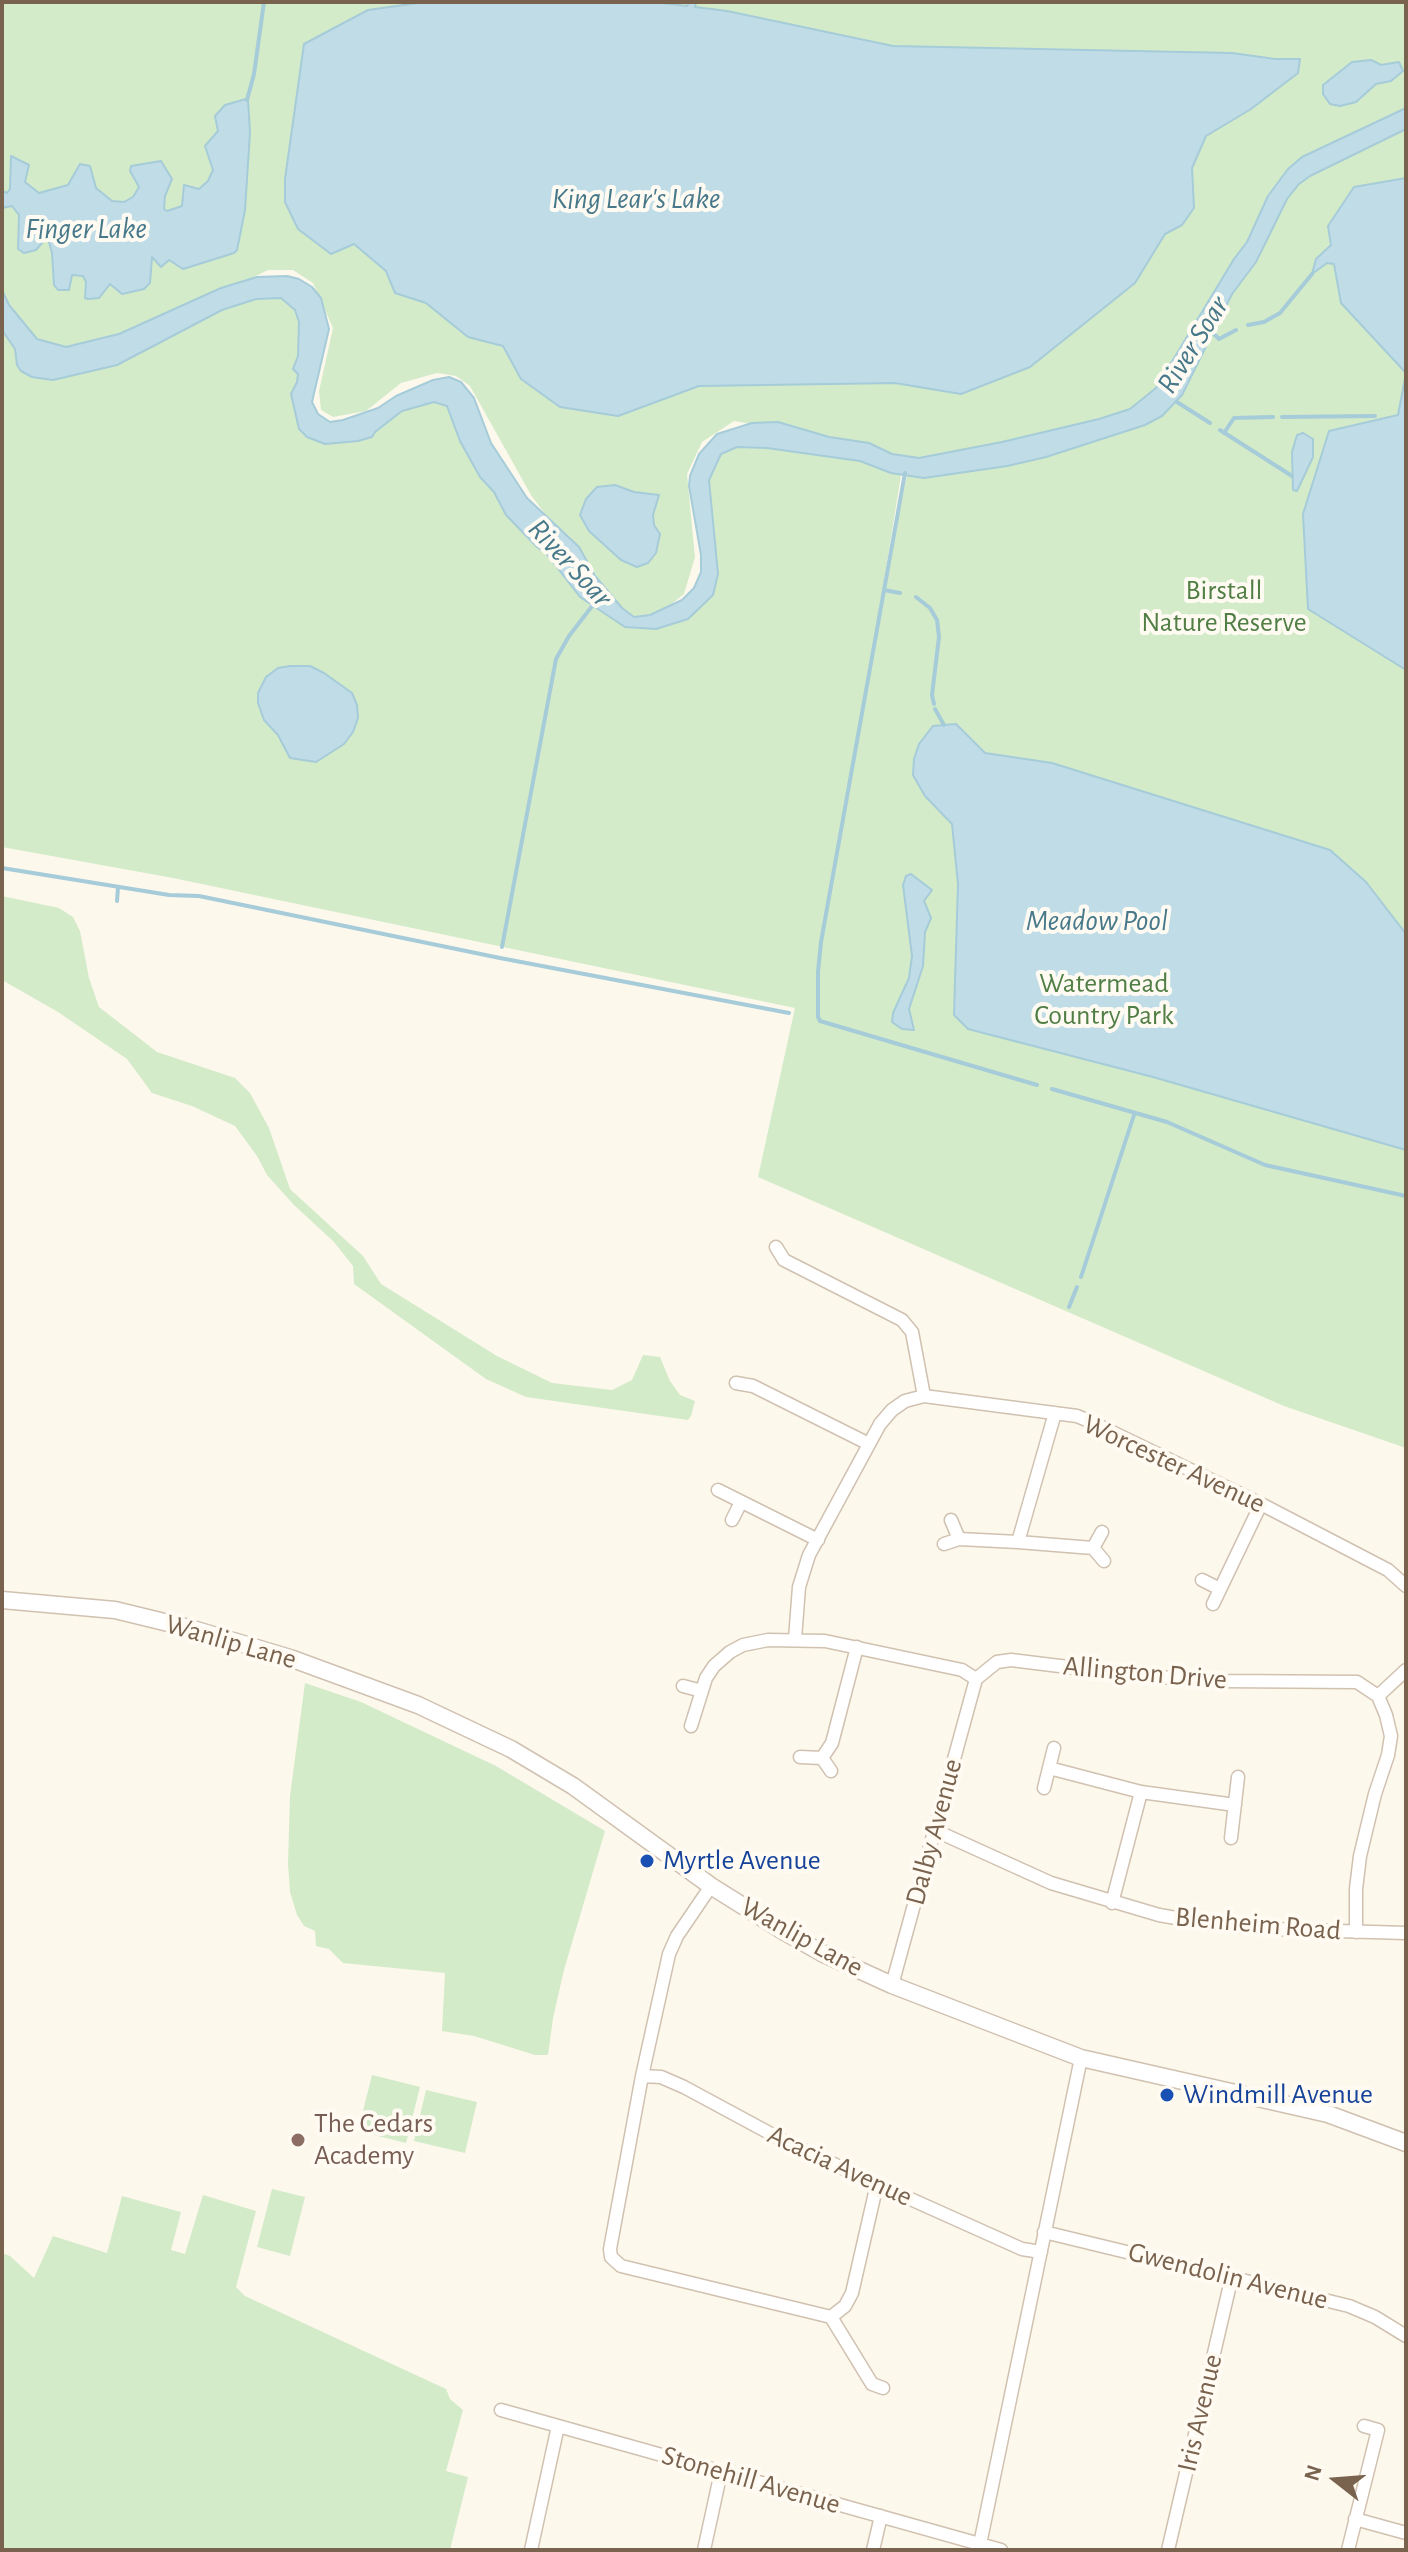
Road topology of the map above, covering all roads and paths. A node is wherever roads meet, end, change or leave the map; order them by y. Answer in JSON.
{"nodes":[{"id":1,"x":776,"y":1247,"type":"dead end"},
{"id":2,"x":784,"y":1260,"type":"junction"},
{"id":3,"x":774,"y":1273,"type":"dead end"},
{"id":4,"x":758,"y":1372,"type":"dead end"},
{"id":5,"x":736,"y":1383,"type":"dead end"},
{"id":6,"x":753,"y":1386,"type":"junction"},
{"id":7,"x":924,"y":1396,"type":"junction"},
{"id":8,"x":1055,"y":1413,"type":"junction"},
{"id":9,"x":869,"y":1444,"type":"junction"},
{"id":10,"x":718,"y":1490,"type":"dead end"},
{"id":11,"x":741,"y":1502,"type":"junction"},
{"id":12,"x":1261,"y":1504,"type":"junction"},
{"id":13,"x":732,"y":1520,"type":"dead end"},
{"id":14,"x":951,"y":1520,"type":"dead end"},
{"id":15,"x":1102,"y":1532,"type":"dead end"},
{"id":16,"x":959,"y":1539,"type":"junction"},
{"id":17,"x":818,"y":1540,"type":"junction"},
{"id":18,"x":1018,"y":1542,"type":"junction"},
{"id":19,"x":944,"y":1544,"type":"dead end"},
{"id":20,"x":1093,"y":1548,"type":"junction"},
{"id":21,"x":1104,"y":1561,"type":"dead end"},
{"id":22,"x":1202,"y":1580,"type":"dead end"},
{"id":23,"x":1406,"y":1586,"type":"edge"},
{"id":24,"x":1220,"y":1589,"type":"junction"},
{"id":25,"x":2,"y":1600,"type":"edge"},
{"id":26,"x":1213,"y":1604,"type":"dead end"},
{"id":27,"x":795,"y":1639,"type":"junction"},
{"id":28,"x":857,"y":1647,"type":"junction"},
{"id":29,"x":1406,"y":1670,"type":"edge"},
{"id":30,"x":976,"y":1679,"type":"junction"},
{"id":31,"x":683,"y":1686,"type":"dead end"},
{"id":32,"x":702,"y":1691,"type":"junction"},
{"id":33,"x":1378,"y":1696,"type":"junction"},
{"id":34,"x":691,"y":1726,"type":"dead end"},
{"id":35,"x":1054,"y":1748,"type":"dead end"},
{"id":36,"x":800,"y":1757,"type":"dead end"},
{"id":37,"x":822,"y":1758,"type":"junction"},
{"id":38,"x":1049,"y":1768,"type":"junction"},
{"id":39,"x":831,"y":1771,"type":"dead end"},
{"id":40,"x":1238,"y":1777,"type":"dead end"},
{"id":41,"x":1044,"y":1788,"type":"dead end"},
{"id":42,"x":1141,"y":1792,"type":"junction"},
{"id":43,"x":1235,"y":1805,"type":"junction"},
{"id":44,"x":934,"y":1830,"type":"junction"},
{"id":45,"x":1231,"y":1838,"type":"dead end"},
{"id":46,"x":711,"y":1886,"type":"junction"},
{"id":47,"x":1112,"y":1903,"type":"junction"},
{"id":48,"x":1356,"y":1932,"type":"junction"},
{"id":49,"x":1406,"y":1933,"type":"edge"},
{"id":50,"x":892,"y":1985,"type":"junction"},
{"id":51,"x":1081,"y":2058,"type":"junction"},
{"id":52,"x":642,"y":2076,"type":"junction"},
{"id":53,"x":1406,"y":2143,"type":"edge"},
{"id":54,"x":877,"y":2184,"type":"junction"},
{"id":55,"x":1044,"y":2232,"type":"junction"},
{"id":56,"x":1041,"y":2252,"type":"junction"},
{"id":57,"x":1232,"y":2276,"type":"junction"},
{"id":58,"x":831,"y":2317,"type":"junction"},
{"id":59,"x":1406,"y":2336,"type":"edge"},
{"id":60,"x":872,"y":2386,"type":"dead end"},
{"id":61,"x":501,"y":2410,"type":"dead end"},
{"id":62,"x":558,"y":2426,"type":"junction"},
{"id":63,"x":1364,"y":2426,"type":"dead end"},
{"id":64,"x":721,"y":2472,"type":"junction"},
{"id":65,"x":881,"y":2516,"type":"junction"},
{"id":66,"x":1355,"y":2519,"type":"junction"},
{"id":67,"x":1406,"y":2533,"type":"edge"},
{"id":68,"x":980,"y":2544,"type":"junction"},
{"id":69,"x":531,"y":2550,"type":"edge"},
{"id":70,"x":704,"y":2550,"type":"edge"},
{"id":71,"x":873,"y":2550,"type":"edge"},
{"id":72,"x":1001,"y":2550,"type":"edge"},
{"id":73,"x":1168,"y":2550,"type":"edge"},
{"id":74,"x":1348,"y":2550,"type":"edge"}],
"edges":[{"from":1,"to":2,"type":"street"},
{"from":2,"to":3,"type":"street"},
{"from":2,"to":7,"type":"street"},
{"from":4,"to":6,"type":"street"},
{"from":5,"to":6,"type":"street"},
{"from":6,"to":9,"type":"street"},
{"from":7,"to":8,"type":"street","name":"Worcester Avenue"},
{"from":7,"to":9,"type":"street"},
{"from":8,"to":12,"type":"street","name":"Worcester Avenue"},
{"from":8,"to":18,"type":"street"},
{"from":9,"to":17,"type":"street"},
{"from":10,"to":11,"type":"street"},
{"from":11,"to":13,"type":"street"},
{"from":11,"to":17,"type":"street"},
{"from":12,"to":23,"type":"street","name":"Worcester Avenue"},
{"from":12,"to":24,"type":"street"},
{"from":14,"to":16,"type":"street"},
{"from":15,"to":20,"type":"street"},
{"from":16,"to":18,"type":"street"},
{"from":16,"to":19,"type":"street"},
{"from":17,"to":27,"type":"street"},
{"from":18,"to":20,"type":"street"},
{"from":20,"to":21,"type":"street"},
{"from":22,"to":24,"type":"street"},
{"from":24,"to":26,"type":"street"},
{"from":25,"to":46,"type":"street","name":"Wanlip Lane"},
{"from":27,"to":28,"type":"street"},
{"from":27,"to":32,"type":"street"},
{"from":28,"to":30,"type":"street"},
{"from":28,"to":37,"type":"street"},
{"from":29,"to":33,"type":"street"},
{"from":30,"to":33,"type":"street","name":"Allington Drive"},
{"from":30,"to":44,"type":"street","name":"Dalby Avenue"},
{"from":31,"to":32,"type":"street"},
{"from":32,"to":34,"type":"street"},
{"from":33,"to":48,"type":"street"},
{"from":35,"to":38,"type":"street"},
{"from":36,"to":37,"type":"street"},
{"from":37,"to":39,"type":"street"},
{"from":38,"to":41,"type":"street"},
{"from":38,"to":42,"type":"street"},
{"from":40,"to":43,"type":"street"},
{"from":42,"to":43,"type":"street"},
{"from":42,"to":47,"type":"street"},
{"from":43,"to":45,"type":"street"},
{"from":44,"to":47,"type":"street","name":"Blenheim Road"},
{"from":44,"to":50,"type":"street","name":"Dalby Avenue"},
{"from":46,"to":50,"type":"street","name":"Wanlip Lane"},
{"from":46,"to":52,"type":"street"},
{"from":47,"to":48,"type":"street","name":"Blenheim Road"},
{"from":48,"to":49,"type":"street","name":"Blenheim Road"},
{"from":50,"to":51,"type":"street","name":"Wanlip Lane"},
{"from":51,"to":53,"type":"street","name":"Wanlip Lane"},
{"from":51,"to":55,"type":"street"},
{"from":52,"to":54,"type":"street","name":"Acacia Avenue"},
{"from":52,"to":58,"type":"street"},
{"from":54,"to":56,"type":"street","name":"Acacia Avenue"},
{"from":54,"to":58,"type":"street"},
{"from":55,"to":56,"type":"street"},
{"from":55,"to":57,"type":"street","name":"Gwendolin Avenue"},
{"from":56,"to":68,"type":"street"},
{"from":57,"to":59,"type":"street","name":"Gwendolin Avenue"},
{"from":57,"to":73,"type":"street","name":"Iris Avenue"},
{"from":58,"to":60,"type":"street"},
{"from":61,"to":62,"type":"street","name":"Stonehill Avenue"},
{"from":62,"to":64,"type":"street","name":"Stonehill Avenue"},
{"from":62,"to":69,"type":"street"},
{"from":63,"to":66,"type":"street"},
{"from":64,"to":65,"type":"street","name":"Stonehill Avenue"},
{"from":64,"to":70,"type":"street"},
{"from":65,"to":68,"type":"street","name":"Stonehill Avenue"},
{"from":65,"to":71,"type":"street"},
{"from":66,"to":67,"type":"street"},
{"from":66,"to":74,"type":"street"},
{"from":68,"to":72,"type":"street","name":"Stonehill Avenue"}]}
